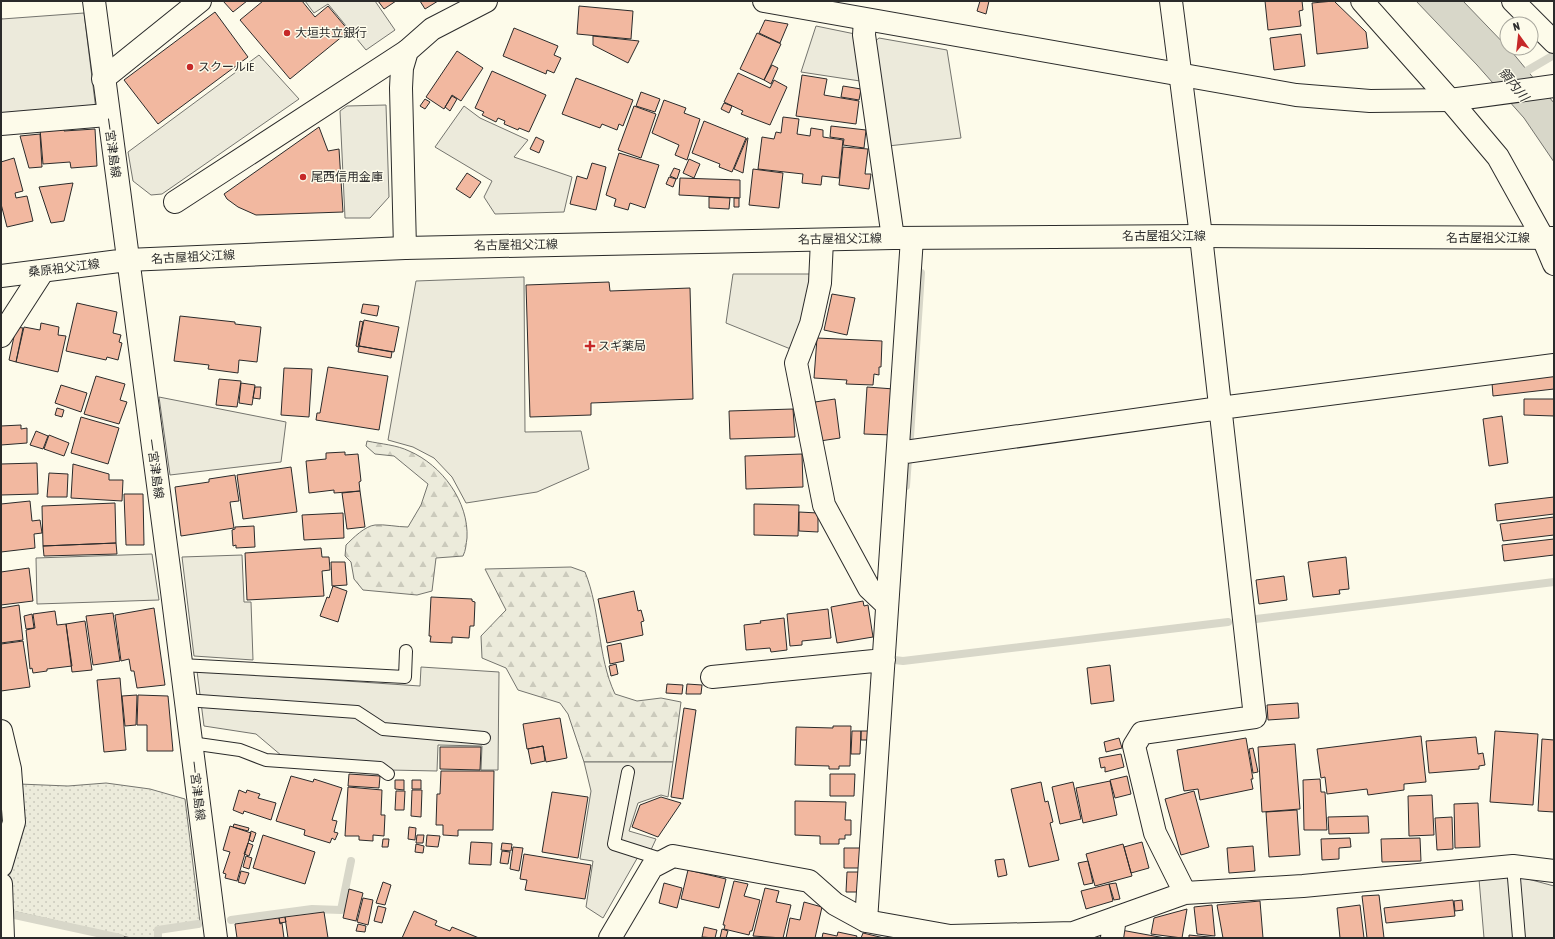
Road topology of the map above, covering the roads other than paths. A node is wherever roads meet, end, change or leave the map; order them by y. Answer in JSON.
{"nodes":[{"id":1,"x":94,"y":1,"type":"edge"},
{"id":2,"x":200,"y":1,"type":"edge"},
{"id":3,"x":486,"y":1,"type":"edge"},
{"id":4,"x":764,"y":1,"type":"edge"},
{"id":5,"x":1171,"y":1,"type":"edge"},
{"id":6,"x":1362,"y":1,"type":"edge"},
{"id":7,"x":1513,"y":1,"type":"edge"},
{"id":8,"x":865,"y":20,"type":"junction"},
{"id":9,"x":1550,"y":33,"type":"edge"},
{"id":10,"x":407,"y":51,"type":"junction"},
{"id":11,"x":1179,"y":74,"type":"junction"},
{"id":12,"x":104,"y":79,"type":"junction"},
{"id":13,"x":1554,"y":86,"type":"edge"},
{"id":14,"x":1458,"y":99,"type":"junction"},
{"id":15,"x":108,"y":115,"type":"junction"},
{"id":16,"x":1,"y":124,"type":"edge"},
{"id":17,"x":175,"y":202,"type":"dead end"},
{"id":18,"x":1201,"y":236,"type":"junction"},
{"id":19,"x":902,"y":238,"type":"junction"},
{"id":20,"x":1550,"y":238,"type":"edge"},
{"id":21,"x":822,"y":240,"type":"junction"},
{"id":22,"x":405,"y":248,"type":"junction"},
{"id":23,"x":127,"y":260,"type":"junction"},
{"id":24,"x":1554,"y":264,"type":"edge"},
{"id":25,"x":43,"y":270,"type":"junction"},
{"id":26,"x":1,"y":276,"type":"edge"},
{"id":27,"x":1,"y":336,"type":"edge"},
{"id":28,"x":1554,"y":365,"type":"edge"},
{"id":29,"x":1220,"y":408,"type":"junction"},
{"id":30,"x":898,"y":453,"type":"junction"},
{"id":31,"x":887,"y":605,"type":"junction"},
{"id":32,"x":406,"y":651,"type":"dead end"},
{"id":33,"x":884,"y":660,"type":"junction"},
{"id":34,"x":181,"y":665,"type":"junction"},
{"id":35,"x":712,"y":678,"type":"dead end"},
{"id":36,"x":186,"y":700,"type":"junction"},
{"id":37,"x":1,"y":731,"type":"edge"},
{"id":38,"x":484,"y":738,"type":"dead end"},
{"id":39,"x":191,"y":742,"type":"junction"},
{"id":40,"x":628,"y":772,"type":"dead end"},
{"id":41,"x":388,"y":774,"type":"dead end"},
{"id":42,"x":7,"y":823,"type":"edge"},
{"id":43,"x":664,"y":860,"type":"junction"},
{"id":44,"x":1,"y":866,"type":"edge"},
{"id":45,"x":1513,"y":866,"type":"junction"},
{"id":46,"x":1554,"y":871,"type":"edge"},
{"id":47,"x":1,"y":884,"type":"edge"},
{"id":48,"x":1185,"y":893,"type":"junction"},
{"id":49,"x":866,"y":922,"type":"junction"},
{"id":50,"x":1113,"y":928,"type":"edge"},
{"id":51,"x":3,"y":938,"type":"edge"},
{"id":52,"x":216,"y":938,"type":"edge"},
{"id":53,"x":610,"y":938,"type":"edge"},
{"id":54,"x":1518,"y":938,"type":"edge"}],
"edges":[{"from":1,"to":12,"type":"street","name":"一宮津島線"},
{"from":2,"to":12,"type":"street"},
{"from":3,"to":10,"type":"street"},
{"from":4,"to":8,"type":"street"},
{"from":5,"to":11,"type":"street"},
{"from":6,"to":14,"type":"street"},
{"from":7,"to":9,"type":"street"},
{"from":8,"to":11,"type":"street"},
{"from":8,"to":19,"type":"street"},
{"from":10,"to":17,"type":"street"},
{"from":10,"to":22,"type":"street"},
{"from":11,"to":14,"type":"street"},
{"from":11,"to":18,"type":"street"},
{"from":12,"to":15,"type":"street","name":"一宮津島線"},
{"from":13,"to":14,"type":"street"},
{"from":14,"to":20,"type":"street"},
{"from":15,"to":16,"type":"street"},
{"from":15,"to":23,"type":"street","name":"一宮津島線"},
{"from":18,"to":19,"type":"street","name":"名古屋祖父江線"},
{"from":18,"to":20,"type":"street","name":"名古屋祖父江線"},
{"from":18,"to":29,"type":"street"},
{"from":19,"to":21,"type":"street","name":"名古屋祖父江線"},
{"from":19,"to":30,"type":"street"},
{"from":20,"to":24,"type":"street"},
{"from":21,"to":22,"type":"street","name":"名古屋祖父江線"},
{"from":21,"to":31,"type":"street"},
{"from":22,"to":23,"type":"street","name":"名古屋祖父江線"},
{"from":23,"to":25,"type":"street","name":"桑原祖父江線"},
{"from":23,"to":34,"type":"street","name":"一宮津島線"},
{"from":25,"to":26,"type":"street","name":"桑原祖父江線"},
{"from":25,"to":27,"type":"street"},
{"from":28,"to":29,"type":"street"},
{"from":29,"to":30,"type":"street"},
{"from":29,"to":48,"type":"street"},
{"from":30,"to":31,"type":"street"},
{"from":31,"to":33,"type":"street"},
{"from":32,"to":34,"type":"lane"},
{"from":33,"to":35,"type":"street"},
{"from":33,"to":49,"type":"street"},
{"from":34,"to":36,"type":"street","name":"一宮津島線"},
{"from":36,"to":38,"type":"lane"},
{"from":36,"to":39,"type":"street","name":"一宮津島線"},
{"from":37,"to":42,"type":"street"},
{"from":39,"to":41,"type":"lane"},
{"from":39,"to":52,"type":"street","name":"一宮津島線"},
{"from":40,"to":43,"type":"lane"},
{"from":42,"to":44,"type":"street"},
{"from":43,"to":49,"type":"street"},
{"from":43,"to":53,"type":"street"},
{"from":45,"to":46,"type":"street"},
{"from":45,"to":48,"type":"street"},
{"from":45,"to":54,"type":"lane"},
{"from":47,"to":51,"type":"street"},
{"from":48,"to":50,"type":"street"},
{"from":49,"to":50,"type":"street"}]}
